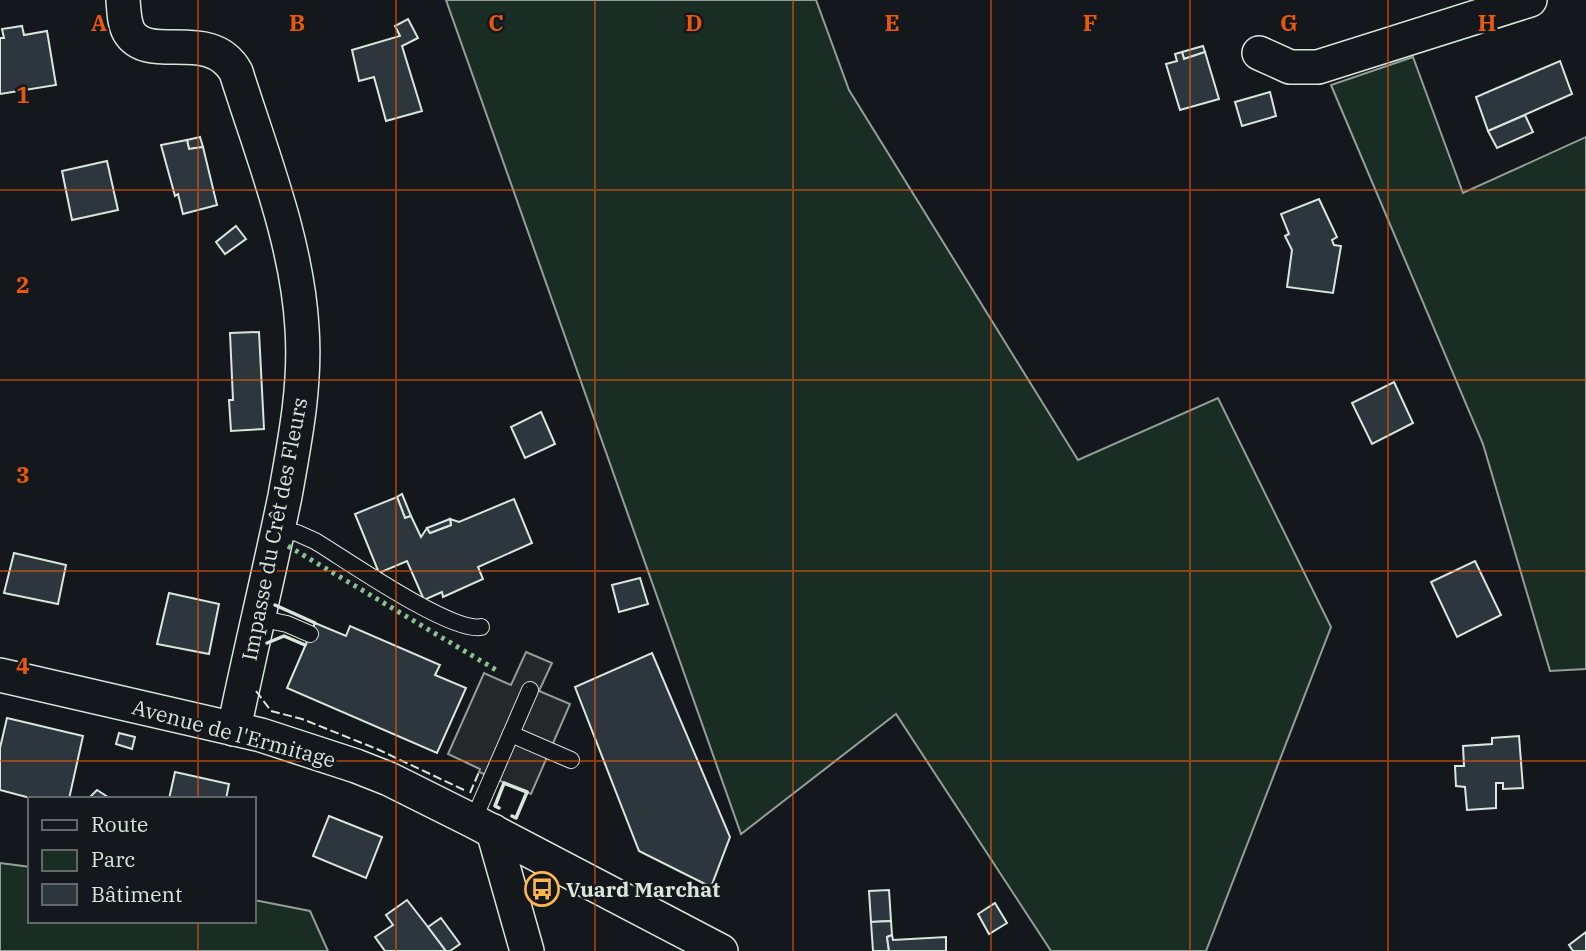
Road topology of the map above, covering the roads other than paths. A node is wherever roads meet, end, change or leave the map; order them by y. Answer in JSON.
{"nodes":[{"id":1,"x":123,"y":0,"type":"edge"},
{"id":2,"x":1530,"y":0,"type":"edge"},
{"id":3,"x":1259,"y":53,"type":"dead end"},
{"id":4,"x":278,"y":529,"type":"junction"},
{"id":5,"x":258,"y":618,"type":"junction"},
{"id":6,"x":481,"y":627,"type":"dead end"},
{"id":7,"x":310,"y":634,"type":"dead end"},
{"id":8,"x":0,"y":675,"type":"edge"},
{"id":9,"x":530,"y":690,"type":"dead end"},
{"id":10,"x":234,"y":729,"type":"junction"},
{"id":11,"x":511,"y":734,"type":"junction"},
{"id":12,"x":571,"y":760,"type":"dead end"},
{"id":13,"x":483,"y":826,"type":"junction"},
{"id":14,"x":527,"y":951,"type":"edge"},
{"id":15,"x":721,"y":951,"type":"edge"}],
"edges":[{"from":1,"to":4,"type":"street","name":"Impasse du Crêt des Fleurs"},
{"from":2,"to":3,"type":"street"},
{"from":4,"to":5,"type":"street","name":"Impasse du Crêt des Fleurs"},
{"from":4,"to":6,"type":"lane"},
{"from":5,"to":7,"type":"lane"},
{"from":5,"to":10,"type":"street","name":"Impasse du Crêt des Fleurs"},
{"from":8,"to":10,"type":"street","name":"Avenue de l'Ermitage"},
{"from":9,"to":11,"type":"lane"},
{"from":10,"to":13,"type":"street","name":"Avenue de l'Ermitage"},
{"from":11,"to":12,"type":"lane"},
{"from":11,"to":13,"type":"lane"},
{"from":13,"to":14,"type":"street"},
{"from":13,"to":15,"type":"street","name":"Avenue de l'Ermitage"}]}
